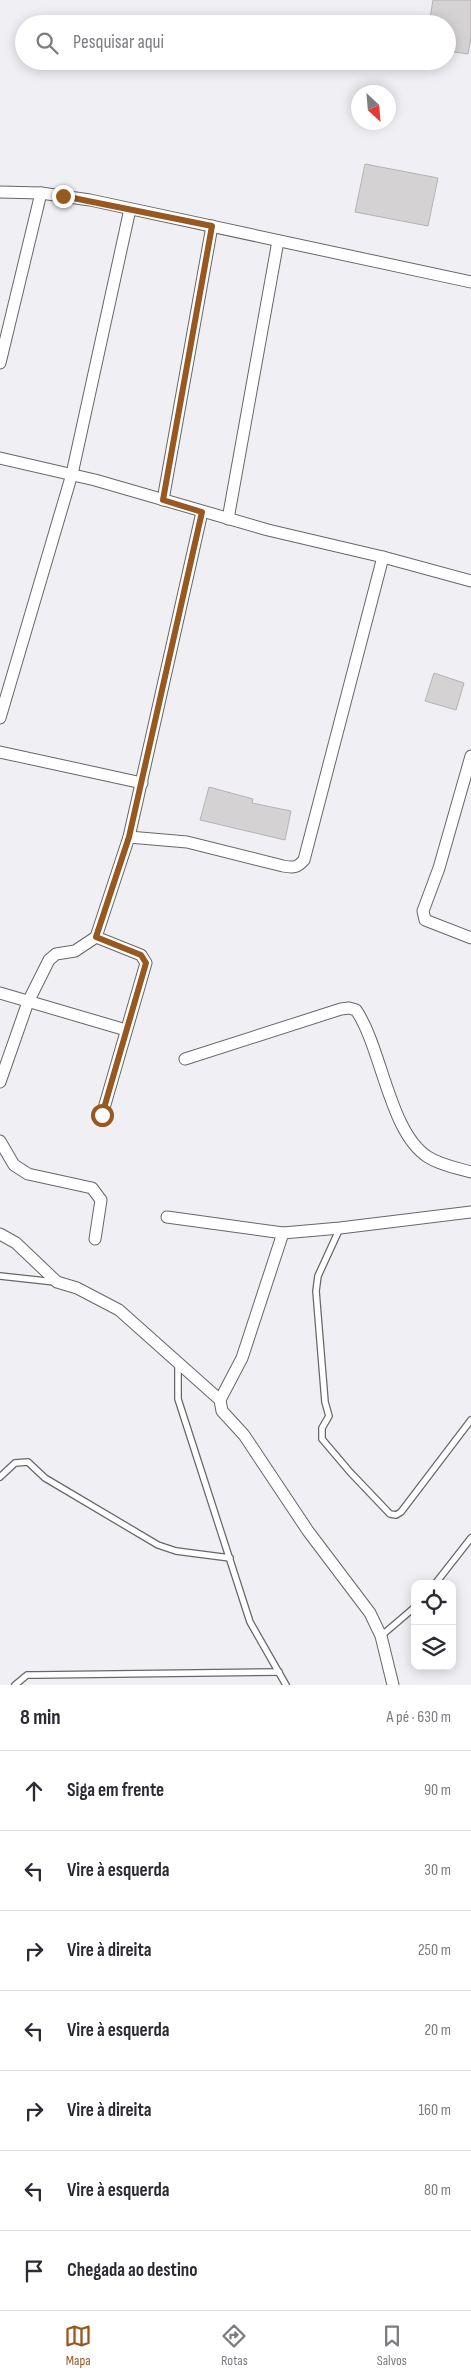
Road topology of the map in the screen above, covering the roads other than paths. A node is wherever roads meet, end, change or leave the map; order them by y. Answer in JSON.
{"nodes":[{"id":1,"x":0,"y":192,"type":"edge"},
{"id":2,"x":41,"y":193,"type":"junction"},
{"id":3,"x":130,"y":209,"type":"junction"},
{"id":4,"x":212,"y":226,"type":"junction"},
{"id":5,"x":278,"y":241,"type":"junction"},
{"id":6,"x":471,"y":282,"type":"edge"},
{"id":7,"x":0,"y":363,"type":"edge"},
{"id":8,"x":0,"y":458,"type":"edge"},
{"id":9,"x":72,"y":474,"type":"junction"},
{"id":10,"x":163,"y":500,"type":"junction"},
{"id":11,"x":202,"y":512,"type":"junction"},
{"id":12,"x":228,"y":519,"type":"junction"},
{"id":13,"x":383,"y":557,"type":"junction"},
{"id":14,"x":471,"y":582,"type":"edge"},
{"id":15,"x":0,"y":718,"type":"edge"},
{"id":16,"x":0,"y":752,"type":"edge"},
{"id":17,"x":471,"y":756,"type":"edge"},
{"id":18,"x":142,"y":783,"type":"junction"},
{"id":19,"x":129,"y":837,"type":"junction"},
{"id":20,"x":96,"y":937,"type":"junction"},
{"id":21,"x":471,"y":938,"type":"edge"},
{"id":22,"x":0,"y":993,"type":"edge"},
{"id":23,"x":28,"y":1002,"type":"junction"},
{"id":24,"x":126,"y":1030,"type":"junction"},
{"id":25,"x":185,"y":1059,"type":"dead end"},
{"id":26,"x":0,"y":1082,"type":"edge"},
{"id":27,"x":102,"y":1115,"type":"dead end"},
{"id":28,"x":0,"y":1141,"type":"edge"},
{"id":29,"x":471,"y":1172,"type":"edge"},
{"id":30,"x":471,"y":1212,"type":"edge"},
{"id":31,"x":167,"y":1217,"type":"dead end"},
{"id":32,"x":340,"y":1228,"type":"junction"},
{"id":33,"x":282,"y":1233,"type":"junction"},
{"id":34,"x":0,"y":1234,"type":"edge"},
{"id":35,"x":95,"y":1239,"type":"dead end"},
{"id":36,"x":0,"y":1276,"type":"edge"},
{"id":37,"x":57,"y":1282,"type":"junction"},
{"id":38,"x":178,"y":1362,"type":"junction"},
{"id":39,"x":220,"y":1400,"type":"junction"},
{"id":40,"x":471,"y":1420,"type":"edge"},
{"id":41,"x":0,"y":1477,"type":"edge"},
{"id":42,"x":471,"y":1538,"type":"edge"},
{"id":43,"x":230,"y":1558,"type":"junction"},
{"id":44,"x":438,"y":1580,"type":"edge"},
{"id":45,"x":411,"y":1610,"type":"edge"},
{"id":46,"x":381,"y":1636,"type":"junction"},
{"id":47,"x":278,"y":1672,"type":"junction"},
{"id":48,"x":15,"y":1685,"type":"edge"},
{"id":49,"x":286,"y":1685,"type":"edge"},
{"id":50,"x":393,"y":1685,"type":"edge"}],
"edges":[{"from":1,"to":2,"type":"street"},
{"from":2,"to":3,"type":"street"},
{"from":2,"to":7,"type":"street"},
{"from":3,"to":4,"type":"street"},
{"from":3,"to":9,"type":"street"},
{"from":4,"to":5,"type":"street"},
{"from":4,"to":10,"type":"street"},
{"from":5,"to":6,"type":"street"},
{"from":5,"to":12,"type":"street"},
{"from":8,"to":9,"type":"street"},
{"from":9,"to":10,"type":"street"},
{"from":9,"to":15,"type":"street"},
{"from":10,"to":11,"type":"street"},
{"from":11,"to":12,"type":"street"},
{"from":11,"to":18,"type":"street"},
{"from":12,"to":13,"type":"street"},
{"from":13,"to":14,"type":"street"},
{"from":13,"to":19,"type":"street"},
{"from":16,"to":18,"type":"street"},
{"from":17,"to":21,"type":"street"},
{"from":18,"to":19,"type":"street"},
{"from":19,"to":20,"type":"street"},
{"from":20,"to":23,"type":"street"},
{"from":20,"to":24,"type":"street"},
{"from":22,"to":23,"type":"street"},
{"from":23,"to":24,"type":"street"},
{"from":23,"to":26,"type":"street"},
{"from":24,"to":27,"type":"street"},
{"from":25,"to":29,"type":"street"},
{"from":28,"to":35,"type":"street"},
{"from":30,"to":32,"type":"street"},
{"from":31,"to":33,"type":"street"},
{"from":32,"to":33,"type":"street"},
{"from":32,"to":40,"type":"lane"},
{"from":33,"to":39,"type":"street"},
{"from":34,"to":37,"type":"street"},
{"from":36,"to":37,"type":"lane"},
{"from":37,"to":38,"type":"street"},
{"from":38,"to":39,"type":"street"},
{"from":38,"to":43,"type":"lane"},
{"from":39,"to":46,"type":"street"},
{"from":41,"to":43,"type":"lane"},
{"from":42,"to":44,"type":"lane"},
{"from":43,"to":47,"type":"lane"},
{"from":45,"to":46,"type":"lane"},
{"from":46,"to":50,"type":"street"},
{"from":47,"to":48,"type":"lane"},
{"from":47,"to":49,"type":"lane"}]}
